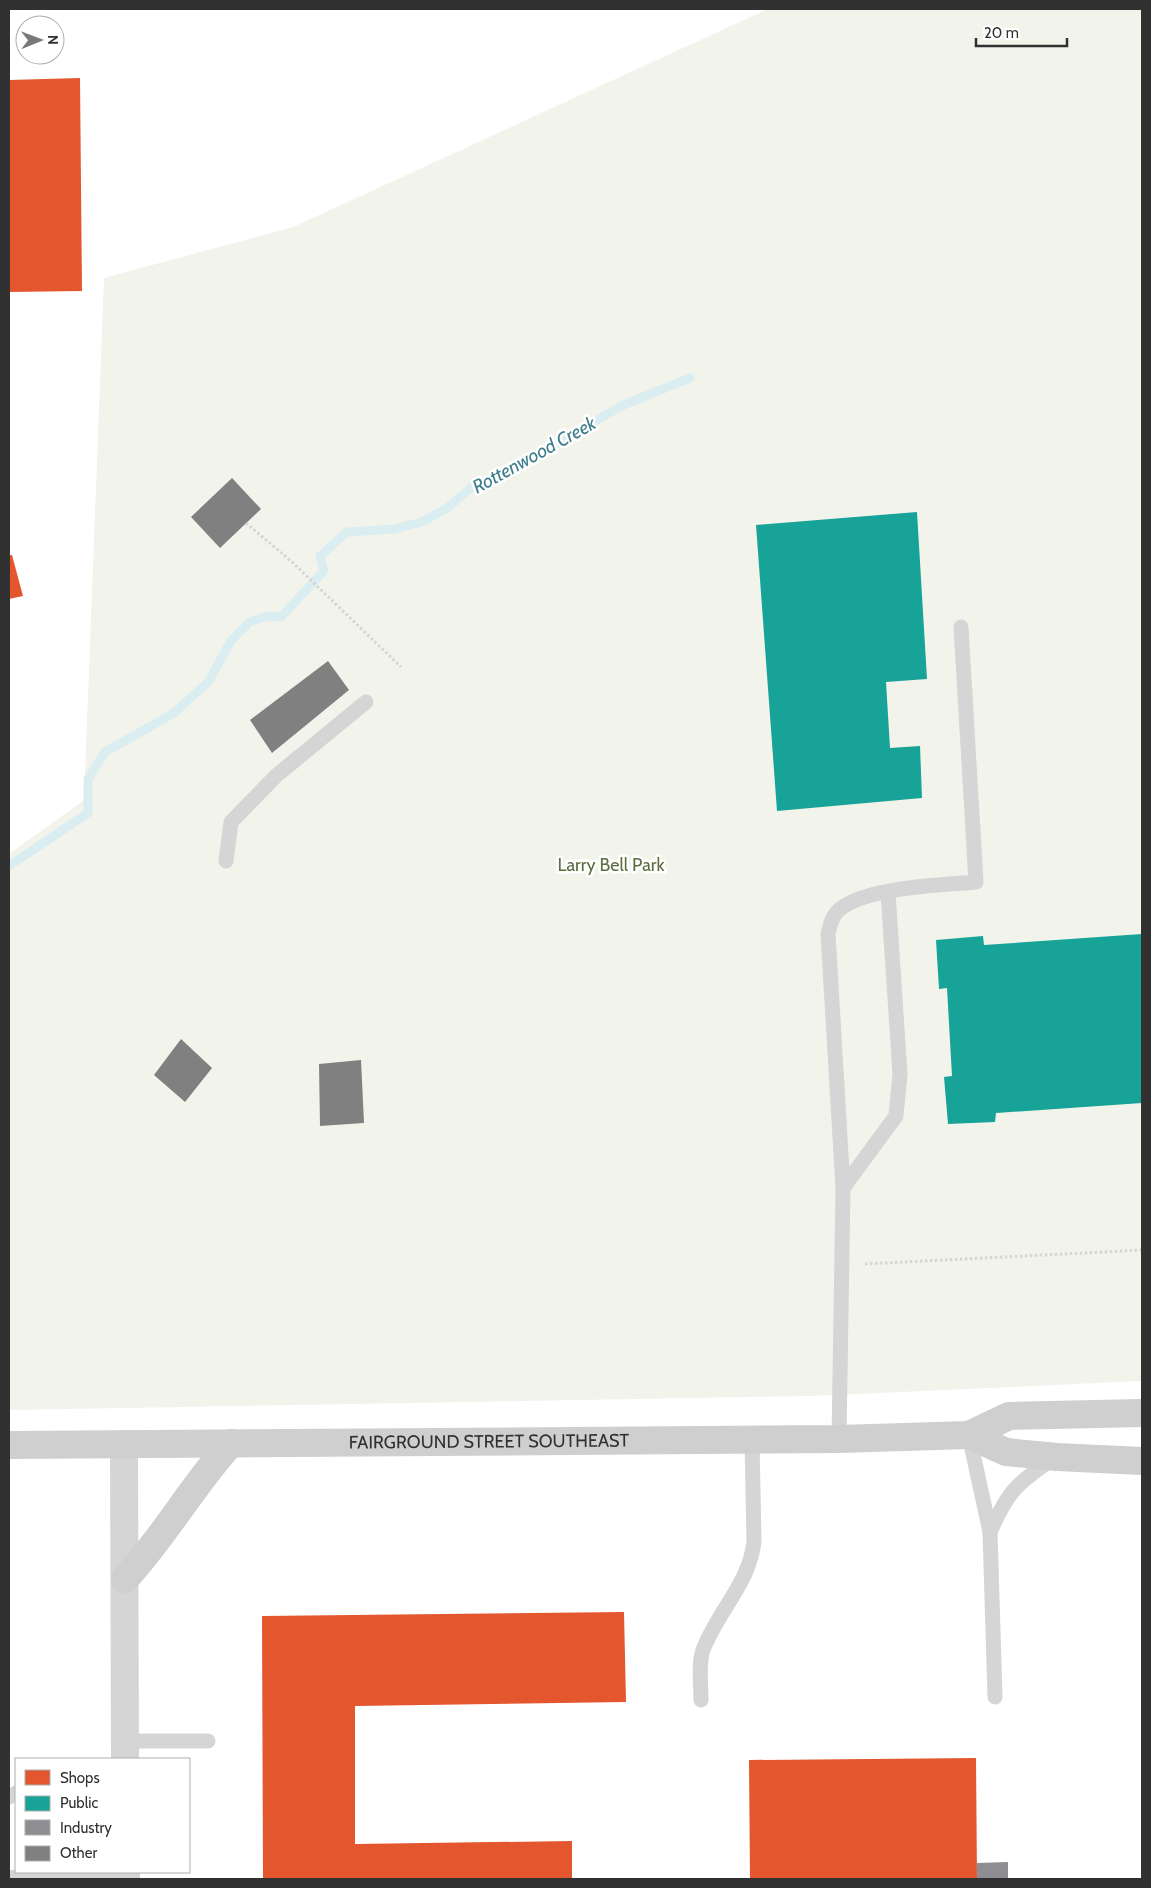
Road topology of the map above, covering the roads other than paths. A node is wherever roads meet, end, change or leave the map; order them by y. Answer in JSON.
{"nodes":[{"id":1,"x":961,"y":627,"type":"dead end"},
{"id":2,"x":366,"y":702,"type":"dead end"},
{"id":3,"x":226,"y":860,"type":"dead end"},
{"id":4,"x":888,"y":892,"type":"junction"},
{"id":5,"x":843,"y":1188,"type":"junction"},
{"id":6,"x":1142,"y":1413,"type":"edge"},
{"id":7,"x":969,"y":1435,"type":"junction"},
{"id":8,"x":839,"y":1439,"type":"junction"},
{"id":9,"x":752,"y":1440,"type":"junction"},
{"id":10,"x":231,"y":1443,"type":"junction"},
{"id":11,"x":124,"y":1444,"type":"junction"},
{"id":12,"x":9,"y":1445,"type":"edge"},
{"id":13,"x":1057,"y":1457,"type":"junction"},
{"id":14,"x":1142,"y":1461,"type":"edge"},
{"id":15,"x":990,"y":1532,"type":"junction"},
{"id":16,"x":125,"y":1580,"type":"junction"},
{"id":17,"x":995,"y":1697,"type":"dead end"},
{"id":18,"x":701,"y":1700,"type":"dead end"},
{"id":19,"x":208,"y":1740,"type":"dead end"},
{"id":20,"x":125,"y":1750,"type":"edge"},
{"id":21,"x":126,"y":1875,"type":"edge"},
{"id":22,"x":9,"y":1878,"type":"edge"}],
"edges":[{"from":1,"to":4,"type":"lane"},
{"from":2,"to":3,"type":"lane"},
{"from":4,"to":5,"type":"lane"},
{"from":4,"to":5,"type":"lane"},
{"from":5,"to":8,"type":"lane"},
{"from":6,"to":7,"type":"main road","name":"FAIRGROUND STREET SOUTHEAST"},
{"from":7,"to":8,"type":"main road","name":"FAIRGROUND STREET SOUTHEAST"},
{"from":7,"to":13,"type":"main road","name":"FAIRGROUND STREET SOUTHEAST"},
{"from":7,"to":15,"type":"lane"},
{"from":8,"to":9,"type":"main road","name":"FAIRGROUND STREET SOUTHEAST"},
{"from":9,"to":10,"type":"main road","name":"FAIRGROUND STREET SOUTHEAST"},
{"from":9,"to":18,"type":"lane"},
{"from":10,"to":11,"type":"main road","name":"FAIRGROUND STREET SOUTHEAST"},
{"from":10,"to":16,"type":"main road"},
{"from":11,"to":12,"type":"main road","name":"FAIRGROUND STREET SOUTHEAST"},
{"from":11,"to":16,"type":"street"},
{"from":13,"to":14,"type":"main road","name":"FAIRGROUND STREET SOUTHEAST"},
{"from":13,"to":15,"type":"lane"},
{"from":15,"to":17,"type":"lane"},
{"from":16,"to":20,"type":"street"},
{"from":19,"to":20,"type":"lane"},
{"from":21,"to":22,"type":"lane"}]}
